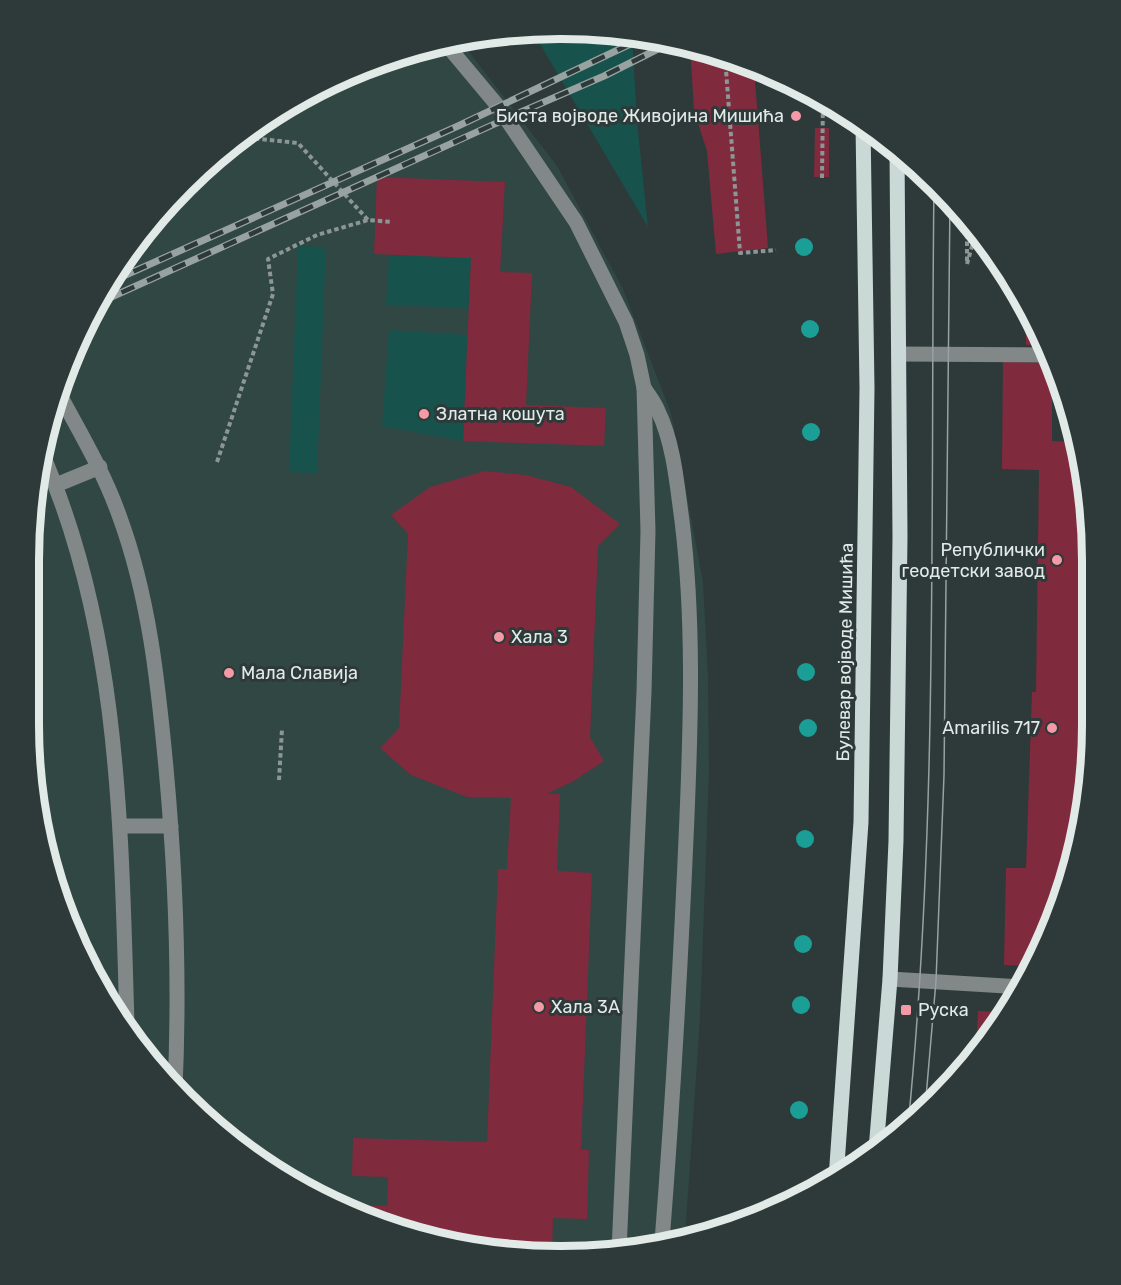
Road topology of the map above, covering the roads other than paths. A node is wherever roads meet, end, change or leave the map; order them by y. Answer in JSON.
{"nodes":[{"id":1,"x":452,"y":51,"type":"edge"},
{"id":2,"x":863,"y":136,"type":"edge"},
{"id":3,"x":897,"y":162,"type":"edge"},
{"id":4,"x":899,"y":354,"type":"junction"},
{"id":5,"x":1039,"y":355,"type":"edge"},
{"id":6,"x":644,"y":387,"type":"junction"},
{"id":7,"x":64,"y":403,"type":"edge"},
{"id":8,"x":48,"y":466,"type":"edge"},
{"id":9,"x":100,"y":467,"type":"junction"},
{"id":10,"x":56,"y":485,"type":"junction"},
{"id":11,"x":121,"y":826,"type":"junction"},
{"id":12,"x":171,"y":826,"type":"junction"},
{"id":13,"x":890,"y":978,"type":"junction"},
{"id":14,"x":1011,"y":986,"type":"edge"},
{"id":15,"x":126,"y":1012,"type":"edge"},
{"id":16,"x":176,"y":1076,"type":"edge"},
{"id":17,"x":877,"y":1139,"type":"edge"},
{"id":18,"x":837,"y":1166,"type":"edge"},
{"id":19,"x":662,"y":1236,"type":"edge"},
{"id":20,"x":619,"y":1243,"type":"edge"}],
"edges":[{"from":1,"to":6,"type":"street"},
{"from":2,"to":18,"type":"main road","name":"Булевар војводе Мишића"},
{"from":3,"to":4,"type":"main road"},
{"from":4,"to":5,"type":"street"},
{"from":4,"to":13,"type":"main road"},
{"from":6,"to":19,"type":"street"},
{"from":6,"to":20,"type":"street"},
{"from":7,"to":9,"type":"street"},
{"from":8,"to":10,"type":"street"},
{"from":9,"to":10,"type":"street"},
{"from":9,"to":12,"type":"street"},
{"from":10,"to":11,"type":"street"},
{"from":11,"to":12,"type":"street"},
{"from":11,"to":15,"type":"street"},
{"from":12,"to":16,"type":"street"},
{"from":13,"to":14,"type":"street"},
{"from":13,"to":17,"type":"main road"}]}
